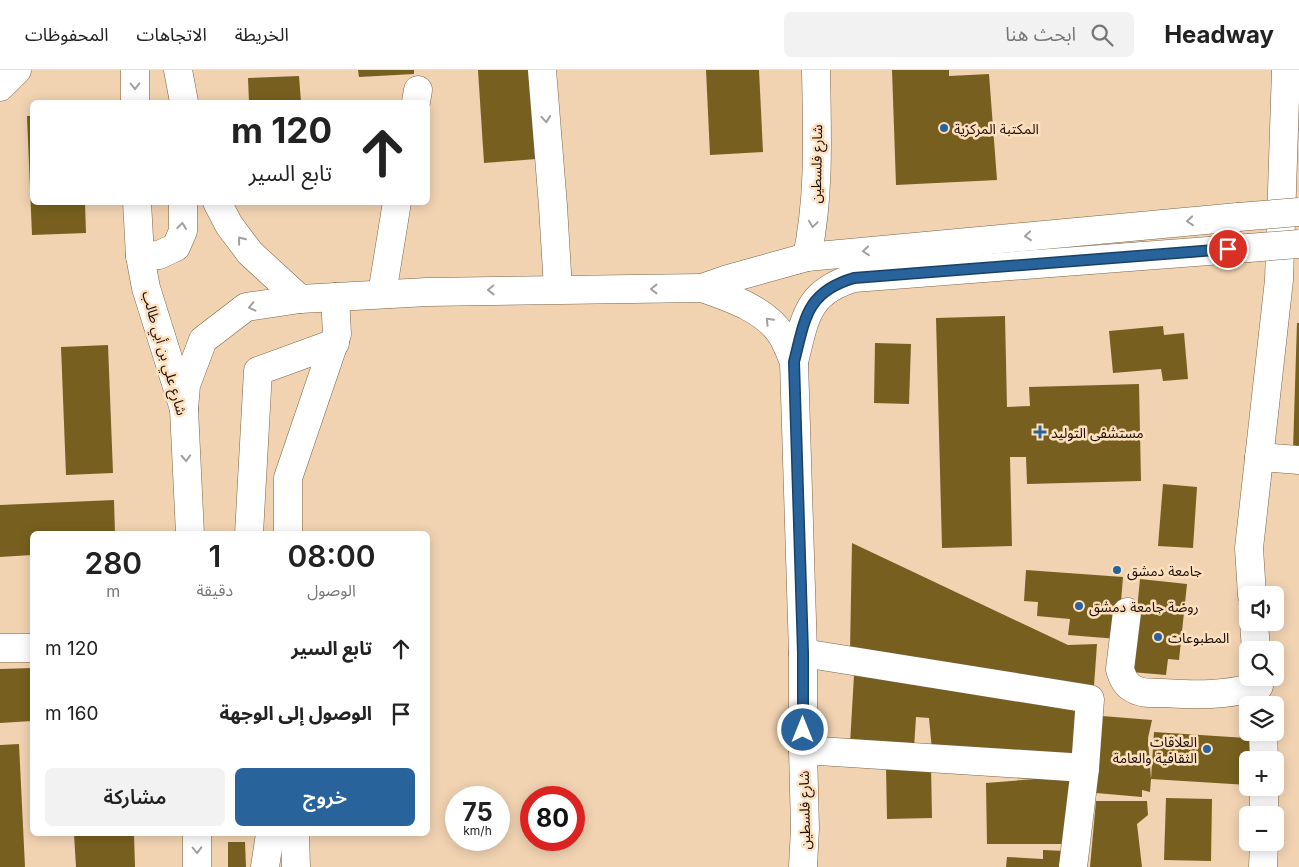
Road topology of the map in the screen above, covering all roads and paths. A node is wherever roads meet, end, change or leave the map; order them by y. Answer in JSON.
{"nodes":[{"id":1,"x":17,"y":70,"type":"edge"},
{"id":2,"x":135,"y":70,"type":"edge"},
{"id":3,"x":542,"y":70,"type":"edge"},
{"id":4,"x":816,"y":70,"type":"edge"},
{"id":5,"x":1286,"y":70,"type":"edge"},
{"id":6,"x":179,"y":83,"type":"edge"},
{"id":7,"x":0,"y":88,"type":"edge"},
{"id":8,"x":135,"y":100,"type":"edge"},
{"id":9,"x":183,"y":100,"type":"edge"},
{"id":10,"x":137,"y":205,"type":"edge"},
{"id":11,"x":183,"y":205,"type":"edge"},
{"id":12,"x":219,"y":205,"type":"edge"},
{"id":13,"x":397,"y":205,"type":"edge"},
{"id":14,"x":1299,"y":212,"type":"edge"},
{"id":15,"x":1299,"y":244,"type":"edge"},
{"id":16,"x":140,"y":256,"type":"junction"},
{"id":17,"x":807,"y":257,"type":"junction"},
{"id":18,"x":702,"y":288,"type":"junction"},
{"id":19,"x":558,"y":289,"type":"junction"},
{"id":20,"x":382,"y":294,"type":"junction"},
{"id":21,"x":335,"y":297,"type":"junction"},
{"id":22,"x":300,"y":299,"type":"junction"},
{"id":23,"x":336,"y":339,"type":"junction"},
{"id":24,"x":794,"y":362,"type":"junction"},
{"id":25,"x":184,"y":409,"type":"junction"},
{"id":26,"x":1259,"y":457,"type":"junction"},
{"id":27,"x":1299,"y":460,"type":"edge"},
{"id":28,"x":190,"y":531,"type":"edge"},
{"id":29,"x":249,"y":531,"type":"edge"},
{"id":30,"x":288,"y":531,"type":"edge"},
{"id":31,"x":1251,"y":586,"type":"edge"},
{"id":32,"x":1126,"y":612,"type":"dead end"},
{"id":33,"x":0,"y":648,"type":"edge"},
{"id":34,"x":30,"y":648,"type":"edge"},
{"id":35,"x":803,"y":653,"type":"junction"},
{"id":36,"x":1259,"y":690,"type":"edge"},
{"id":37,"x":802,"y":750,"type":"junction"},
{"id":38,"x":1085,"y":768,"type":"junction"},
{"id":39,"x":197,"y":836,"type":"edge"},
{"id":40,"x":270,"y":836,"type":"edge"},
{"id":41,"x":295,"y":836,"type":"edge"},
{"id":42,"x":1264,"y":851,"type":"edge"},
{"id":43,"x":197,"y":867,"type":"edge"},
{"id":44,"x":265,"y":867,"type":"edge"},
{"id":45,"x":296,"y":867,"type":"edge"},
{"id":46,"x":803,"y":867,"type":"edge"},
{"id":47,"x":1073,"y":867,"type":"edge"},
{"id":48,"x":1263,"y":867,"type":"edge"}],
"edges":[{"from":1,"to":7,"type":"main road"},
{"from":2,"to":8,"type":"main road","one_way":true},
{"from":3,"to":19,"type":"main road","one_way":true},
{"from":4,"to":17,"type":"main road","name":"شارع فلسطين","one_way":true},
{"from":5,"to":26,"type":"main road"},
{"from":6,"to":9,"type":"main road"},
{"from":10,"to":16,"type":"main road","name":"شارع علي بن أبي طالب"},
{"from":16,"to":11,"type":"main road","one_way":true},
{"from":22,"to":12,"type":"main road","one_way":true},
{"from":13,"to":20,"type":"main road"},
{"from":14,"to":17,"type":"main road","one_way":true,"bridge":true},
{"from":15,"to":24,"type":"main road","bridge":true},
{"from":16,"to":25,"type":"main road","name":"شارع علي بن أبي طالب"},
{"from":17,"to":18,"type":"main road"},
{"from":18,"to":19,"type":"main road","one_way":true},
{"from":24,"to":18,"type":"main road","one_way":true},
{"from":19,"to":20,"type":"main road","one_way":true},
{"from":20,"to":21,"type":"main road"},
{"from":21,"to":22,"type":"main road"},
{"from":21,"to":23,"type":"main road"},
{"from":22,"to":25,"type":"main road","one_way":true},
{"from":23,"to":29,"type":"main road"},
{"from":23,"to":30,"type":"main road"},
{"from":24,"to":35,"type":"main road","name":"شارع فلسطين"},
{"from":25,"to":28,"type":"main road","name":"شارع علي بن أبي طالب","one_way":true},
{"from":26,"to":27,"type":"main road"},
{"from":26,"to":31,"type":"main road"},
{"from":32,"to":36,"type":"main road"},
{"from":33,"to":34,"type":"main road"},
{"from":35,"to":37,"type":"main road","name":"شارع فلسطين"},
{"from":35,"to":38,"type":"main road"},
{"from":37,"to":38,"type":"main road"},
{"from":37,"to":46,"type":"main road","name":"شارع فلسطين"},
{"from":38,"to":47,"type":"main road"},
{"from":39,"to":43,"type":"main road","one_way":true},
{"from":40,"to":44,"type":"main road"},
{"from":41,"to":45,"type":"main road"},
{"from":42,"to":48,"type":"main road"}]}
